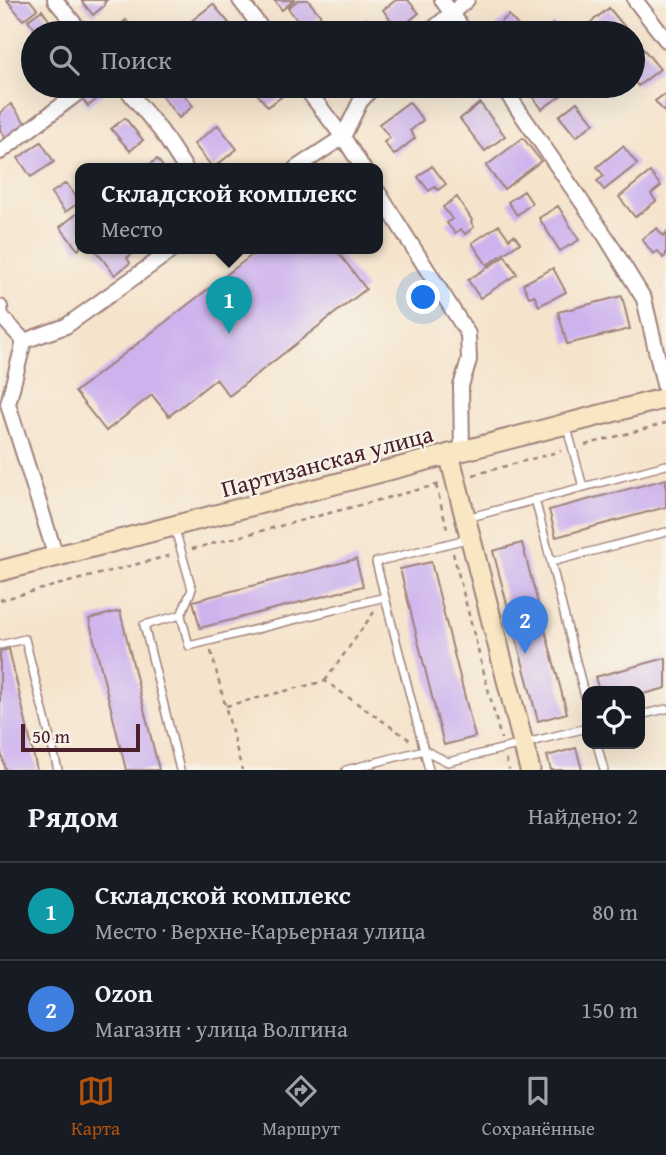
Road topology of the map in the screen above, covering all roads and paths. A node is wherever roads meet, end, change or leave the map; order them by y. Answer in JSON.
{"nodes":[{"id":1,"x":55,"y":0,"type":"edge"},
{"id":2,"x":240,"y":0,"type":"edge"},
{"id":3,"x":467,"y":0,"type":"edge"},
{"id":4,"x":635,"y":0,"type":"edge"},
{"id":5,"x":446,"y":6,"type":"edge"},
{"id":6,"x":72,"y":21,"type":"edge"},
{"id":7,"x":256,"y":21,"type":"edge"},
{"id":8,"x":436,"y":21,"type":"edge"},
{"id":9,"x":457,"y":21,"type":"edge"},
{"id":10,"x":666,"y":40,"type":"edge"},
{"id":11,"x":71,"y":98,"type":"edge"},
{"id":12,"x":134,"y":98,"type":"edge"},
{"id":13,"x":313,"y":98,"type":"edge"},
{"id":14,"x":364,"y":98,"type":"edge"},
{"id":15,"x":510,"y":98,"type":"edge"},
{"id":16,"x":343,"y":137,"type":"junction"},
{"id":17,"x":0,"y":152,"type":"edge"},
{"id":18,"x":182,"y":163,"type":"edge"},
{"id":19,"x":304,"y":163,"type":"edge"},
{"id":20,"x":360,"y":163,"type":"edge"},
{"id":21,"x":383,"y":200,"type":"edge"},
{"id":22,"x":167,"y":254,"type":"edge"},
{"id":23,"x":0,"y":307,"type":"edge"},
{"id":24,"x":24,"y":341,"type":"junction"},
{"id":25,"x":666,"y":395,"type":"edge"},
{"id":26,"x":666,"y":423,"type":"edge"},
{"id":27,"x":566,"y":424,"type":"junction"},
{"id":28,"x":573,"y":448,"type":"junction"},
{"id":29,"x":455,"y":452,"type":"junction"},
{"id":30,"x":666,"y":464,"type":"edge"},
{"id":31,"x":455,"y":480,"type":"junction"},
{"id":32,"x":436,"y":485,"type":"junction"},
{"id":33,"x":583,"y":487,"type":"junction"},
{"id":34,"x":535,"y":499,"type":"junction"},
{"id":35,"x":465,"y":518,"type":"junction"},
{"id":36,"x":174,"y":526,"type":"junction"},
{"id":37,"x":666,"y":532,"type":"edge"},
{"id":38,"x":470,"y":538,"type":"junction"},
{"id":39,"x":450,"y":543,"type":"junction"},
{"id":40,"x":182,"y":552,"type":"junction"},
{"id":41,"x":56,"y":556,"type":"junction"},
{"id":42,"x":551,"y":562,"type":"junction"},
{"id":43,"x":0,"y":571,"type":"edge"},
{"id":44,"x":385,"y":597,"type":"junction"},
{"id":45,"x":0,"y":600,"type":"edge"},
{"id":46,"x":181,"y":615,"type":"junction"},
{"id":47,"x":209,"y":640,"type":"junction"},
{"id":48,"x":0,"y":645,"type":"edge"},
{"id":49,"x":326,"y":681,"type":"junction"},
{"id":50,"x":582,"y":686,"type":"edge"},
{"id":51,"x":226,"y":706,"type":"junction"},
{"id":52,"x":666,"y":709,"type":"edge"},
{"id":53,"x":645,"y":714,"type":"edge"},
{"id":54,"x":582,"y":729,"type":"edge"},
{"id":55,"x":523,"y":743,"type":"junction"},
{"id":56,"x":503,"y":748,"type":"junction"},
{"id":57,"x":598,"y":749,"type":"edge"},
{"id":58,"x":424,"y":750,"type":"junction"},
{"id":59,"x":58,"y":770,"type":"edge"},
{"id":60,"x":180,"y":770,"type":"edge"},
{"id":61,"x":242,"y":770,"type":"edge"},
{"id":62,"x":346,"y":770,"type":"edge"},
{"id":63,"x":429,"y":770,"type":"edge"},
{"id":64,"x":509,"y":770,"type":"edge"},
{"id":65,"x":530,"y":770,"type":"edge"},
{"id":66,"x":604,"y":770,"type":"edge"}],
"edges":[{"from":1,"to":6,"type":"street"},
{"from":2,"to":7,"type":"street"},
{"from":3,"to":5,"type":"street"},
{"from":4,"to":10,"type":"street"},
{"from":5,"to":8,"type":"street"},
{"from":5,"to":9,"type":"street"},
{"from":11,"to":17,"type":"street"},
{"from":12,"to":18,"type":"street"},
{"from":13,"to":16,"type":"street"},
{"from":14,"to":16,"type":"street"},
{"from":15,"to":25,"type":"street"},
{"from":16,"to":19,"type":"street"},
{"from":16,"to":20,"type":"street"},
{"from":21,"to":29,"type":"street"},
{"from":22,"to":24,"type":"street"},
{"from":23,"to":24,"type":"street"},
{"from":24,"to":41,"type":"street"},
{"from":25,"to":27,"type":"street","name":"Партизанская улица"},
{"from":26,"to":28,"type":"path"},
{"from":27,"to":28,"type":"lane"},
{"from":27,"to":29,"type":"street","name":"Партизанская улица"},
{"from":28,"to":31,"type":"path"},
{"from":28,"to":33,"type":"lane"},
{"from":29,"to":31,"type":"street"},
{"from":29,"to":36,"type":"street","name":"Партизанская улица"},
{"from":30,"to":33,"type":"lane"},
{"from":31,"to":32,"type":"path"},
{"from":31,"to":35,"type":"street"},
{"from":32,"to":39,"type":"path"},
{"from":32,"to":40,"type":"path"},
{"from":33,"to":34,"type":"lane"},
{"from":34,"to":35,"type":"lane"},
{"from":34,"to":42,"type":"lane"},
{"from":35,"to":38,"type":"street"},
{"from":36,"to":40,"type":"lane"},
{"from":36,"to":41,"type":"street","name":"Партизанская улица"},
{"from":37,"to":42,"type":"lane"},
{"from":38,"to":39,"type":"lane"},
{"from":38,"to":55,"type":"street"},
{"from":39,"to":44,"type":"lane"},
{"from":39,"to":56,"type":"path"},
{"from":40,"to":45,"type":"path"},
{"from":40,"to":46,"type":"lane"},
{"from":41,"to":43,"type":"street","name":"Партизанская улица"},
{"from":42,"to":50,"type":"lane"},
{"from":44,"to":47,"type":"lane"},
{"from":44,"to":49,"type":"path"},
{"from":44,"to":58,"type":"lane"},
{"from":46,"to":47,"type":"lane"},
{"from":46,"to":60,"type":"lane"},
{"from":47,"to":51,"type":"path"},
{"from":48,"to":59,"type":"lane"},
{"from":49,"to":51,"type":"path"},
{"from":49,"to":58,"type":"path"},
{"from":51,"to":61,"type":"path"},
{"from":52,"to":53,"type":"lane"},
{"from":54,"to":55,"type":"lane"},
{"from":55,"to":56,"type":"lane"},
{"from":55,"to":65,"type":"street"},
{"from":56,"to":58,"type":"lane"},
{"from":56,"to":64,"type":"path"},
{"from":57,"to":66,"type":"lane"},
{"from":58,"to":62,"type":"lane"},
{"from":58,"to":63,"type":"lane"}]}
